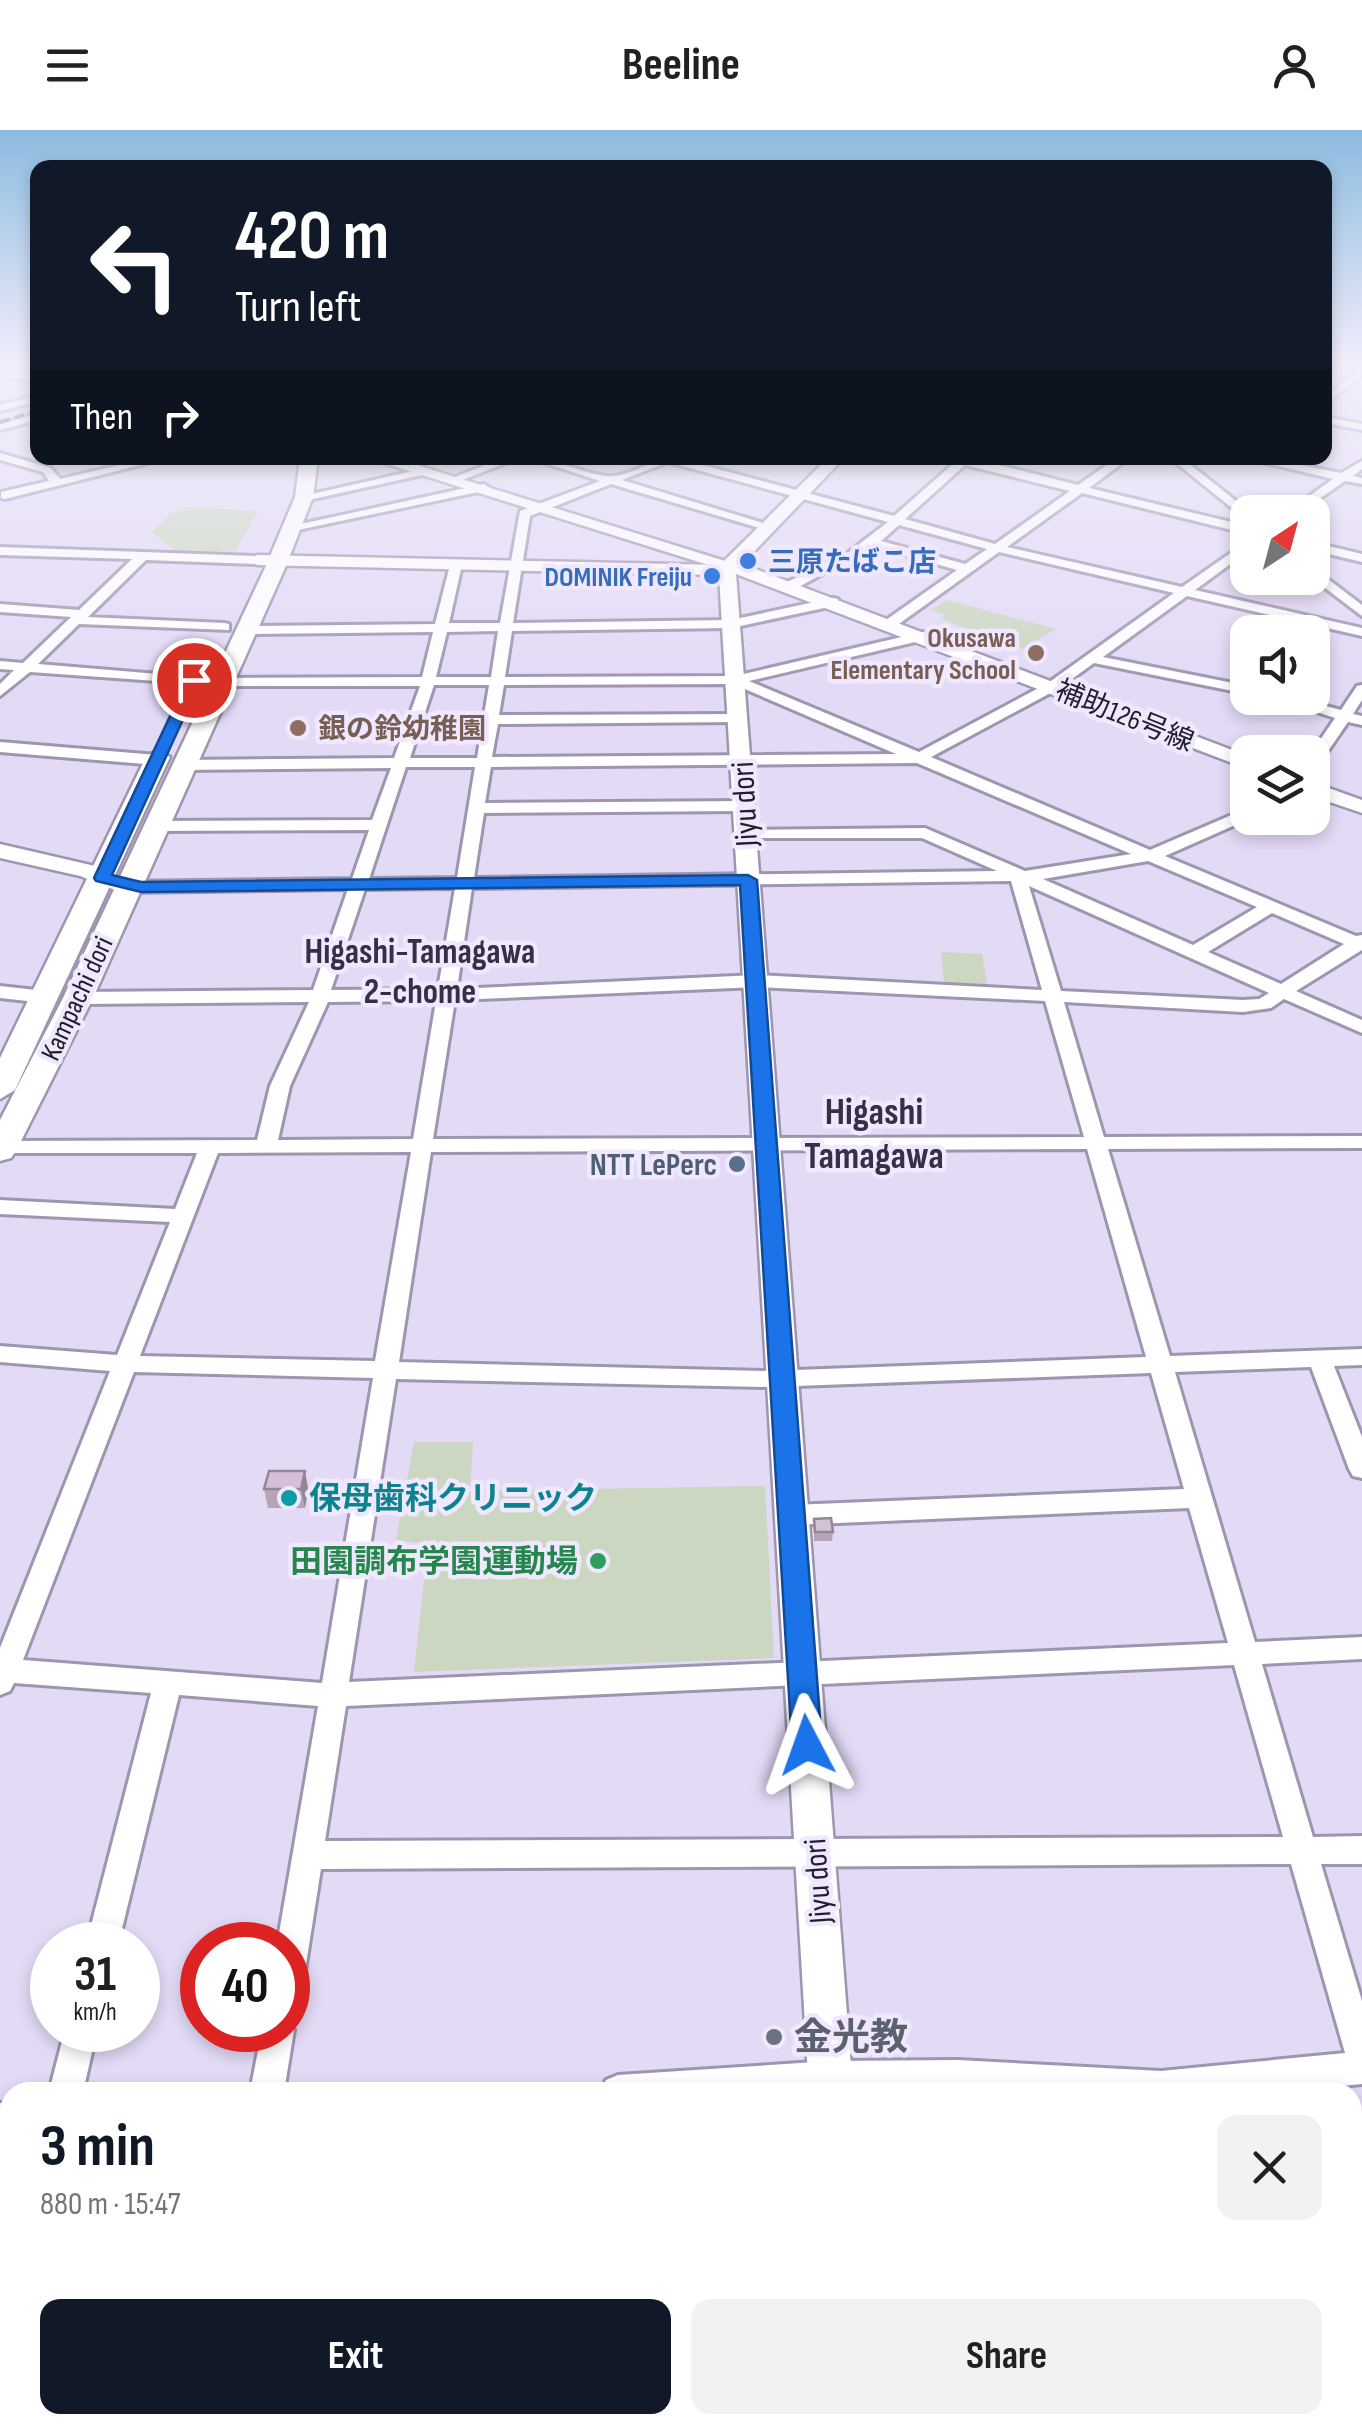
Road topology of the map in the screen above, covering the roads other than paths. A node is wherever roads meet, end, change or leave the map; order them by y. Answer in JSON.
{"nodes":[{"id":1,"x":50,"y":474,"type":"edge"},
{"id":2,"x":92,"y":474,"type":"edge"},
{"id":3,"x":293,"y":474,"type":"edge"},
{"id":4,"x":307,"y":474,"type":"edge"},
{"id":5,"x":411,"y":474,"type":"edge"},
{"id":6,"x":438,"y":474,"type":"edge"},
{"id":7,"x":470,"y":474,"type":"edge"},
{"id":8,"x":594,"y":474,"type":"edge"},
{"id":9,"x":623,"y":474,"type":"edge"},
{"id":10,"x":727,"y":474,"type":"edge"},
{"id":11,"x":819,"y":474,"type":"edge"},
{"id":12,"x":944,"y":474,"type":"edge"},
{"id":13,"x":1021,"y":474,"type":"edge"},
{"id":14,"x":1101,"y":474,"type":"edge"},
{"id":15,"x":1196,"y":474,"type":"edge"},
{"id":16,"x":1330,"y":474,"type":"edge"},
{"id":17,"x":1346,"y":474,"type":"edge"},
{"id":18,"x":1342,"y":477,"type":"junction"},
{"id":19,"x":610,"y":479,"type":"junction"},
{"id":20,"x":456,"y":480,"type":"junction"},
{"id":21,"x":1362,"y":481,"type":"edge"},
{"id":22,"x":57,"y":483,"type":"junction"},
{"id":23,"x":484,"y":488,"type":"junction"},
{"id":24,"x":1080,"y":489,"type":"junction"},
{"id":25,"x":3,"y":490,"type":"edge"},
{"id":26,"x":798,"y":494,"type":"junction"},
{"id":27,"x":1317,"y":495,"type":"edge"},
{"id":28,"x":304,"y":497,"type":"junction"},
{"id":29,"x":1230,"y":502,"type":"edge"},
{"id":30,"x":542,"y":506,"type":"junction"},
{"id":31,"x":0,"y":513,"type":"edge"},
{"id":32,"x":897,"y":521,"type":"junction"},
{"id":33,"x":767,"y":526,"type":"junction"},
{"id":34,"x":1230,"y":526,"type":"edge"},
{"id":35,"x":292,"y":527,"type":"junction"},
{"id":36,"x":871,"y":542,"type":"junction"},
{"id":37,"x":997,"y":548,"type":"junction"},
{"id":38,"x":1330,"y":550,"type":"edge"},
{"id":39,"x":0,"y":551,"type":"edge"},
{"id":40,"x":144,"y":556,"type":"junction"},
{"id":41,"x":1362,"y":558,"type":"edge"},
{"id":42,"x":1230,"y":559,"type":"edge"},
{"id":43,"x":267,"y":561,"type":"junction"},
{"id":44,"x":456,"y":565,"type":"junction"},
{"id":45,"x":515,"y":566,"type":"junction"},
{"id":46,"x":728,"y":567,"type":"junction"},
{"id":47,"x":968,"y":569,"type":"junction"},
{"id":48,"x":790,"y":586,"type":"junction"},
{"id":49,"x":1330,"y":586,"type":"edge"},
{"id":50,"x":1185,"y":591,"type":"junction"},
{"id":51,"x":833,"y":602,"type":"junction"},
{"id":52,"x":0,"y":608,"type":"edge"},
{"id":53,"x":1362,"y":612,"type":"edge"},
{"id":54,"x":79,"y":617,"type":"junction"},
{"id":55,"x":891,"y":623,"type":"junction"},
{"id":56,"x":731,"y":624,"type":"junction"},
{"id":57,"x":508,"y":626,"type":"junction"},
{"id":58,"x":234,"y":628,"type":"junction"},
{"id":59,"x":443,"y":628,"type":"junction"},
{"id":60,"x":1362,"y":632,"type":"edge"},
{"id":61,"x":923,"y":636,"type":"junction"},
{"id":62,"x":1089,"y":658,"type":"junction"},
{"id":63,"x":0,"y":666,"type":"edge"},
{"id":64,"x":26,"y":667,"type":"junction"},
{"id":65,"x":735,"y":680,"type":"junction"},
{"id":66,"x":498,"y":681,"type":"junction"},
{"id":67,"x":207,"y":682,"type":"junction"},
{"id":68,"x":428,"y":682,"type":"junction"},
{"id":69,"x":1053,"y":686,"type":"junction"},
{"id":70,"x":1230,"y":686,"type":"edge"},
{"id":71,"x":1362,"y":689,"type":"edge"},
{"id":72,"x":0,"y":692,"type":"edge"},
{"id":73,"x":1330,"y":712,"type":"edge"},
{"id":74,"x":1345,"y":716,"type":"junction"},
{"id":75,"x":739,"y":718,"type":"junction"},
{"id":76,"x":492,"y":720,"type":"junction"},
{"id":77,"x":1362,"y":721,"type":"edge"},
{"id":78,"x":1330,"y":738,"type":"edge"},
{"id":79,"x":0,"y":747,"type":"edge"},
{"id":80,"x":1230,"y":755,"type":"edge"},
{"id":81,"x":919,"y":758,"type":"junction"},
{"id":82,"x":742,"y":759,"type":"junction"},
{"id":83,"x":485,"y":762,"type":"junction"},
{"id":84,"x":169,"y":763,"type":"junction"},
{"id":85,"x":400,"y":763,"type":"junction"},
{"id":86,"x":1330,"y":795,"type":"edge"},
{"id":87,"x":1362,"y":807,"type":"edge"},
{"id":88,"x":476,"y":808,"type":"junction"},
{"id":89,"x":746,"y":820,"type":"junction"},
{"id":90,"x":1230,"y":821,"type":"edge"},
{"id":91,"x":377,"y":824,"type":"junction"},
{"id":92,"x":153,"y":826,"type":"junction"},
{"id":93,"x":0,"y":851,"type":"edge"},
{"id":94,"x":1152,"y":855,"type":"junction"},
{"id":95,"x":1018,"y":876,"type":"junction"},
{"id":96,"x":748,"y":880,"type":"junction"},
{"id":97,"x":114,"y":882,"type":"junction"},
{"id":98,"x":465,"y":883,"type":"junction"},
{"id":99,"x":358,"y":885,"type":"junction"},
{"id":100,"x":1270,"y":906,"type":"junction"},
{"id":101,"x":1360,"y":942,"type":"edge"},
{"id":102,"x":1192,"y":954,"type":"junction"},
{"id":103,"x":757,"y":981,"type":"junction"},
{"id":104,"x":0,"y":992,"type":"edge"},
{"id":105,"x":1281,"y":993,"type":"junction"},
{"id":106,"x":445,"y":995,"type":"junction"},
{"id":107,"x":319,"y":996,"type":"junction"},
{"id":108,"x":1054,"y":996,"type":"junction"},
{"id":109,"x":45,"y":997,"type":"junction"},
{"id":110,"x":78,"y":998,"type":"junction"},
{"id":111,"x":1362,"y":1028,"type":"edge"},
{"id":112,"x":0,"y":1090,"type":"edge"},
{"id":113,"x":1096,"y":1142,"type":"junction"},
{"id":114,"x":1362,"y":1142,"type":"edge"},
{"id":115,"x":769,"y":1143,"type":"junction"},
{"id":116,"x":423,"y":1145,"type":"junction"},
{"id":117,"x":210,"y":1147,"type":"junction"},
{"id":118,"x":266,"y":1147,"type":"junction"},
{"id":119,"x":1,"y":1149,"type":"edge"},
{"id":120,"x":0,"y":1207,"type":"edge"},
{"id":121,"x":184,"y":1216,"type":"junction"},
{"id":122,"x":0,"y":1354,"type":"edge"},
{"id":123,"x":1319,"y":1358,"type":"junction"},
{"id":124,"x":1362,"y":1358,"type":"edge"},
{"id":125,"x":1162,"y":1363,"type":"junction"},
{"id":126,"x":126,"y":1364,"type":"junction"},
{"id":127,"x":386,"y":1369,"type":"junction"},
{"id":128,"x":783,"y":1378,"type":"junction"},
{"id":129,"x":1362,"y":1469,"type":"edge"},
{"id":130,"x":1200,"y":1498,"type":"junction"},
{"id":131,"x":792,"y":1515,"type":"junction"},
{"id":132,"x":1362,"y":1648,"type":"edge"},
{"id":133,"x":1244,"y":1654,"type":"junction"},
{"id":134,"x":1,"y":1674,"type":"edge"},
{"id":135,"x":802,"y":1675,"type":"junction"},
{"id":136,"x":168,"y":1682,"type":"junction"},
{"id":137,"x":331,"y":1695,"type":"junction"},
{"id":138,"x":814,"y":1850,"type":"junction"},
{"id":139,"x":1362,"y":1850,"type":"edge"},
{"id":140,"x":1301,"y":1852,"type":"junction"},
{"id":141,"x":309,"y":1855,"type":"junction"},
{"id":142,"x":108,"y":1922,"type":"edge"},
{"id":143,"x":297,"y":1922,"type":"edge"},
{"id":144,"x":76,"y":2052,"type":"edge"},
{"id":145,"x":274,"y":2052,"type":"edge"},
{"id":146,"x":1362,"y":2056,"type":"edge"},
{"id":147,"x":1362,"y":2068,"type":"edge"},
{"id":148,"x":68,"y":2082,"type":"edge"},
{"id":149,"x":269,"y":2082,"type":"edge"},
{"id":150,"x":831,"y":2082,"type":"edge"},
{"id":151,"x":873,"y":2082,"type":"edge"},
{"id":152,"x":1060,"y":2082,"type":"edge"},
{"id":153,"x":1258,"y":2082,"type":"edge"}],
"edges":[{"from":1,"to":22,"type":"street"},
{"from":2,"to":22,"type":"street"},
{"from":3,"to":43,"type":"main road","name":"Kampachi dori"},
{"from":4,"to":28,"type":"main road","name":"Kampachi dori"},
{"from":5,"to":28,"type":"street"},
{"from":6,"to":20,"type":"main road","name":"補助126号線"},
{"from":7,"to":20,"type":"street"},
{"from":8,"to":19,"type":"street"},
{"from":9,"to":19,"type":"street"},
{"from":10,"to":26,"type":"street"},
{"from":11,"to":26,"type":"street"},
{"from":12,"to":32,"type":"street"},
{"from":13,"to":24,"type":"street"},
{"from":14,"to":24,"type":"street"},
{"from":15,"to":29,"type":"street"},
{"from":16,"to":18,"type":"street"},
{"from":17,"to":18,"type":"street"},
{"from":18,"to":21,"type":"street"},
{"from":18,"to":27,"type":"street"},
{"from":19,"to":30,"type":"street"},
{"from":19,"to":33,"type":"street"},
{"from":20,"to":23,"type":"main road","name":"補助126号線"},
{"from":22,"to":25,"type":"street"},
{"from":23,"to":30,"type":"main road","name":"補助126号線"},
{"from":23,"to":35,"type":"street"},
{"from":24,"to":34,"type":"street"},
{"from":24,"to":37,"type":"street"},
{"from":25,"to":31,"type":"street"},
{"from":26,"to":32,"type":"street"},
{"from":26,"to":33,"type":"street"},
{"from":28,"to":35,"type":"main road","name":"Kampachi dori"},
{"from":30,"to":45,"type":"street"},
{"from":30,"to":46,"type":"main road","name":"補助126号線"},
{"from":32,"to":36,"type":"street"},
{"from":32,"to":37,"type":"street"},
{"from":33,"to":46,"type":"street"},
{"from":35,"to":43,"type":"main road","name":"Kampachi dori"},
{"from":36,"to":47,"type":"street"},
{"from":36,"to":48,"type":"street"},
{"from":37,"to":47,"type":"street"},
{"from":37,"to":50,"type":"street"},
{"from":38,"to":41,"type":"street"},
{"from":39,"to":40,"type":"street"},
{"from":40,"to":43,"type":"street"},
{"from":40,"to":54,"type":"street"},
{"from":42,"to":50,"type":"street"},
{"from":43,"to":44,"type":"street"},
{"from":43,"to":58,"type":"main road","name":"Kampachi dori"},
{"from":44,"to":45,"type":"street"},
{"from":44,"to":59,"type":"street"},
{"from":45,"to":46,"type":"street"},
{"from":45,"to":57,"type":"street"},
{"from":46,"to":48,"type":"street","name":"補助126号線"},
{"from":46,"to":56,"type":"street","name":"Jiyu dori"},
{"from":47,"to":55,"type":"street"},
{"from":48,"to":51,"type":"street","name":"補助126号線"},
{"from":49,"to":53,"type":"street"},
{"from":50,"to":60,"type":"street"},
{"from":50,"to":62,"type":"street"},
{"from":51,"to":55,"type":"street","name":"補助126号線"},
{"from":51,"to":56,"type":"street"},
{"from":52,"to":54,"type":"street"},
{"from":54,"to":58,"type":"street"},
{"from":54,"to":64,"type":"street"},
{"from":55,"to":61,"type":"street","name":"補助126号線"},
{"from":56,"to":57,"type":"street"},
{"from":56,"to":65,"type":"street","name":"Jiyu dori"},
{"from":57,"to":59,"type":"street"},
{"from":57,"to":66,"type":"street"},
{"from":58,"to":59,"type":"street"},
{"from":58,"to":67,"type":"main road","name":"Kampachi dori"},
{"from":59,"to":68,"type":"street"},
{"from":61,"to":65,"type":"street"},
{"from":61,"to":69,"type":"street","name":"補助126号線"},
{"from":62,"to":69,"type":"street"},
{"from":62,"to":70,"type":"street"},
{"from":63,"to":64,"type":"street"},
{"from":64,"to":67,"type":"street"},
{"from":64,"to":72,"type":"street"},
{"from":65,"to":66,"type":"street"},
{"from":65,"to":75,"type":"street","name":"Jiyu dori"},
{"from":65,"to":81,"type":"street"},
{"from":66,"to":68,"type":"street"},
{"from":66,"to":76,"type":"street"},
{"from":67,"to":68,"type":"street"},
{"from":67,"to":84,"type":"main road","name":"Kampachi dori"},
{"from":67,"to":84,"type":"main road","name":"Kampachi dori"},
{"from":68,"to":85,"type":"street"},
{"from":69,"to":80,"type":"street","name":"補助126号線"},
{"from":69,"to":81,"type":"street"},
{"from":71,"to":74,"type":"street"},
{"from":73,"to":74,"type":"street"},
{"from":74,"to":77,"type":"street"},
{"from":74,"to":78,"type":"street"},
{"from":75,"to":76,"type":"street"},
{"from":75,"to":82,"type":"street","name":"Jiyu dori"},
{"from":76,"to":83,"type":"street"},
{"from":79,"to":84,"type":"street"},
{"from":81,"to":82,"type":"street"},
{"from":81,"to":94,"type":"street"},
{"from":82,"to":83,"type":"street"},
{"from":82,"to":89,"type":"street","name":"Jiyu dori"},
{"from":83,"to":85,"type":"street"},
{"from":83,"to":88,"type":"street"},
{"from":84,"to":85,"type":"street"},
{"from":84,"to":92,"type":"main road","name":"Kampachi dori"},
{"from":84,"to":97,"type":"main road","name":"Kampachi dori"},
{"from":85,"to":91,"type":"street"},
{"from":86,"to":87,"type":"street"},
{"from":88,"to":89,"type":"street"},
{"from":88,"to":98,"type":"street"},
{"from":89,"to":95,"type":"street"},
{"from":89,"to":96,"type":"street","name":"Jiyu dori"},
{"from":90,"to":94,"type":"street"},
{"from":91,"to":92,"type":"street"},
{"from":91,"to":99,"type":"street"},
{"from":92,"to":97,"type":"main road","name":"Kampachi dori"},
{"from":93,"to":97,"type":"street"},
{"from":94,"to":95,"type":"street"},
{"from":94,"to":100,"type":"street"},
{"from":95,"to":96,"type":"street"},
{"from":95,"to":102,"type":"street"},
{"from":95,"to":108,"type":"street"},
{"from":96,"to":98,"type":"street"},
{"from":96,"to":103,"type":"street","name":"Jiyu dori"},
{"from":97,"to":99,"type":"street"},
{"from":97,"to":109,"type":"main road","name":"Kampachi dori"},
{"from":97,"to":110,"type":"main road","name":"Kampachi dori"},
{"from":98,"to":99,"type":"street"},
{"from":98,"to":106,"type":"street"},
{"from":99,"to":107,"type":"street"},
{"from":100,"to":101,"type":"street"},
{"from":100,"to":102,"type":"street"},
{"from":101,"to":105,"type":"street"},
{"from":102,"to":105,"type":"street"},
{"from":103,"to":106,"type":"street"},
{"from":103,"to":108,"type":"street"},
{"from":103,"to":115,"type":"street","name":"Jiyu dori"},
{"from":104,"to":109,"type":"street"},
{"from":105,"to":108,"type":"street"},
{"from":105,"to":111,"type":"street"},
{"from":106,"to":107,"type":"street"},
{"from":106,"to":116,"type":"street"},
{"from":107,"to":110,"type":"street"},
{"from":107,"to":118,"type":"street"},
{"from":108,"to":113,"type":"street"},
{"from":109,"to":112,"type":"main road","name":"Kampachi dori"},
{"from":110,"to":119,"type":"main road","name":"Kampachi dori"},
{"from":113,"to":114,"type":"street"},
{"from":113,"to":115,"type":"street"},
{"from":113,"to":125,"type":"street"},
{"from":115,"to":116,"type":"street"},
{"from":115,"to":128,"type":"street","name":"Jiyu dori"},
{"from":116,"to":118,"type":"street"},
{"from":116,"to":127,"type":"street"},
{"from":117,"to":118,"type":"street"},
{"from":117,"to":119,"type":"street"},
{"from":117,"to":121,"type":"street"},
{"from":120,"to":121,"type":"street"},
{"from":121,"to":126,"type":"street"},
{"from":122,"to":126,"type":"street"},
{"from":123,"to":124,"type":"street"},
{"from":123,"to":125,"type":"street"},
{"from":123,"to":129,"type":"street"},
{"from":125,"to":128,"type":"street"},
{"from":125,"to":130,"type":"street"},
{"from":126,"to":127,"type":"street"},
{"from":126,"to":134,"type":"street"},
{"from":127,"to":128,"type":"street"},
{"from":127,"to":137,"type":"street"},
{"from":128,"to":131,"type":"street","name":"Jiyu dori"},
{"from":130,"to":131,"type":"street"},
{"from":130,"to":133,"type":"street"},
{"from":131,"to":135,"type":"street","name":"Jiyu dori"},
{"from":132,"to":133,"type":"street"},
{"from":133,"to":135,"type":"street"},
{"from":133,"to":140,"type":"street"},
{"from":134,"to":136,"type":"street"},
{"from":135,"to":137,"type":"street"},
{"from":135,"to":138,"type":"street","name":"Jiyu dori"},
{"from":136,"to":137,"type":"street"},
{"from":136,"to":142,"type":"street"},
{"from":137,"to":141,"type":"street"},
{"from":138,"to":140,"type":"street"},
{"from":138,"to":141,"type":"street"},
{"from":138,"to":150,"type":"street","name":"Jiyu dori"},
{"from":139,"to":140,"type":"street"},
{"from":140,"to":146,"type":"street"},
{"from":141,"to":143,"type":"street"},
{"from":144,"to":148,"type":"street"},
{"from":145,"to":149,"type":"street"},
{"from":147,"to":153,"type":"street"},
{"from":151,"to":152,"type":"street"}]}
